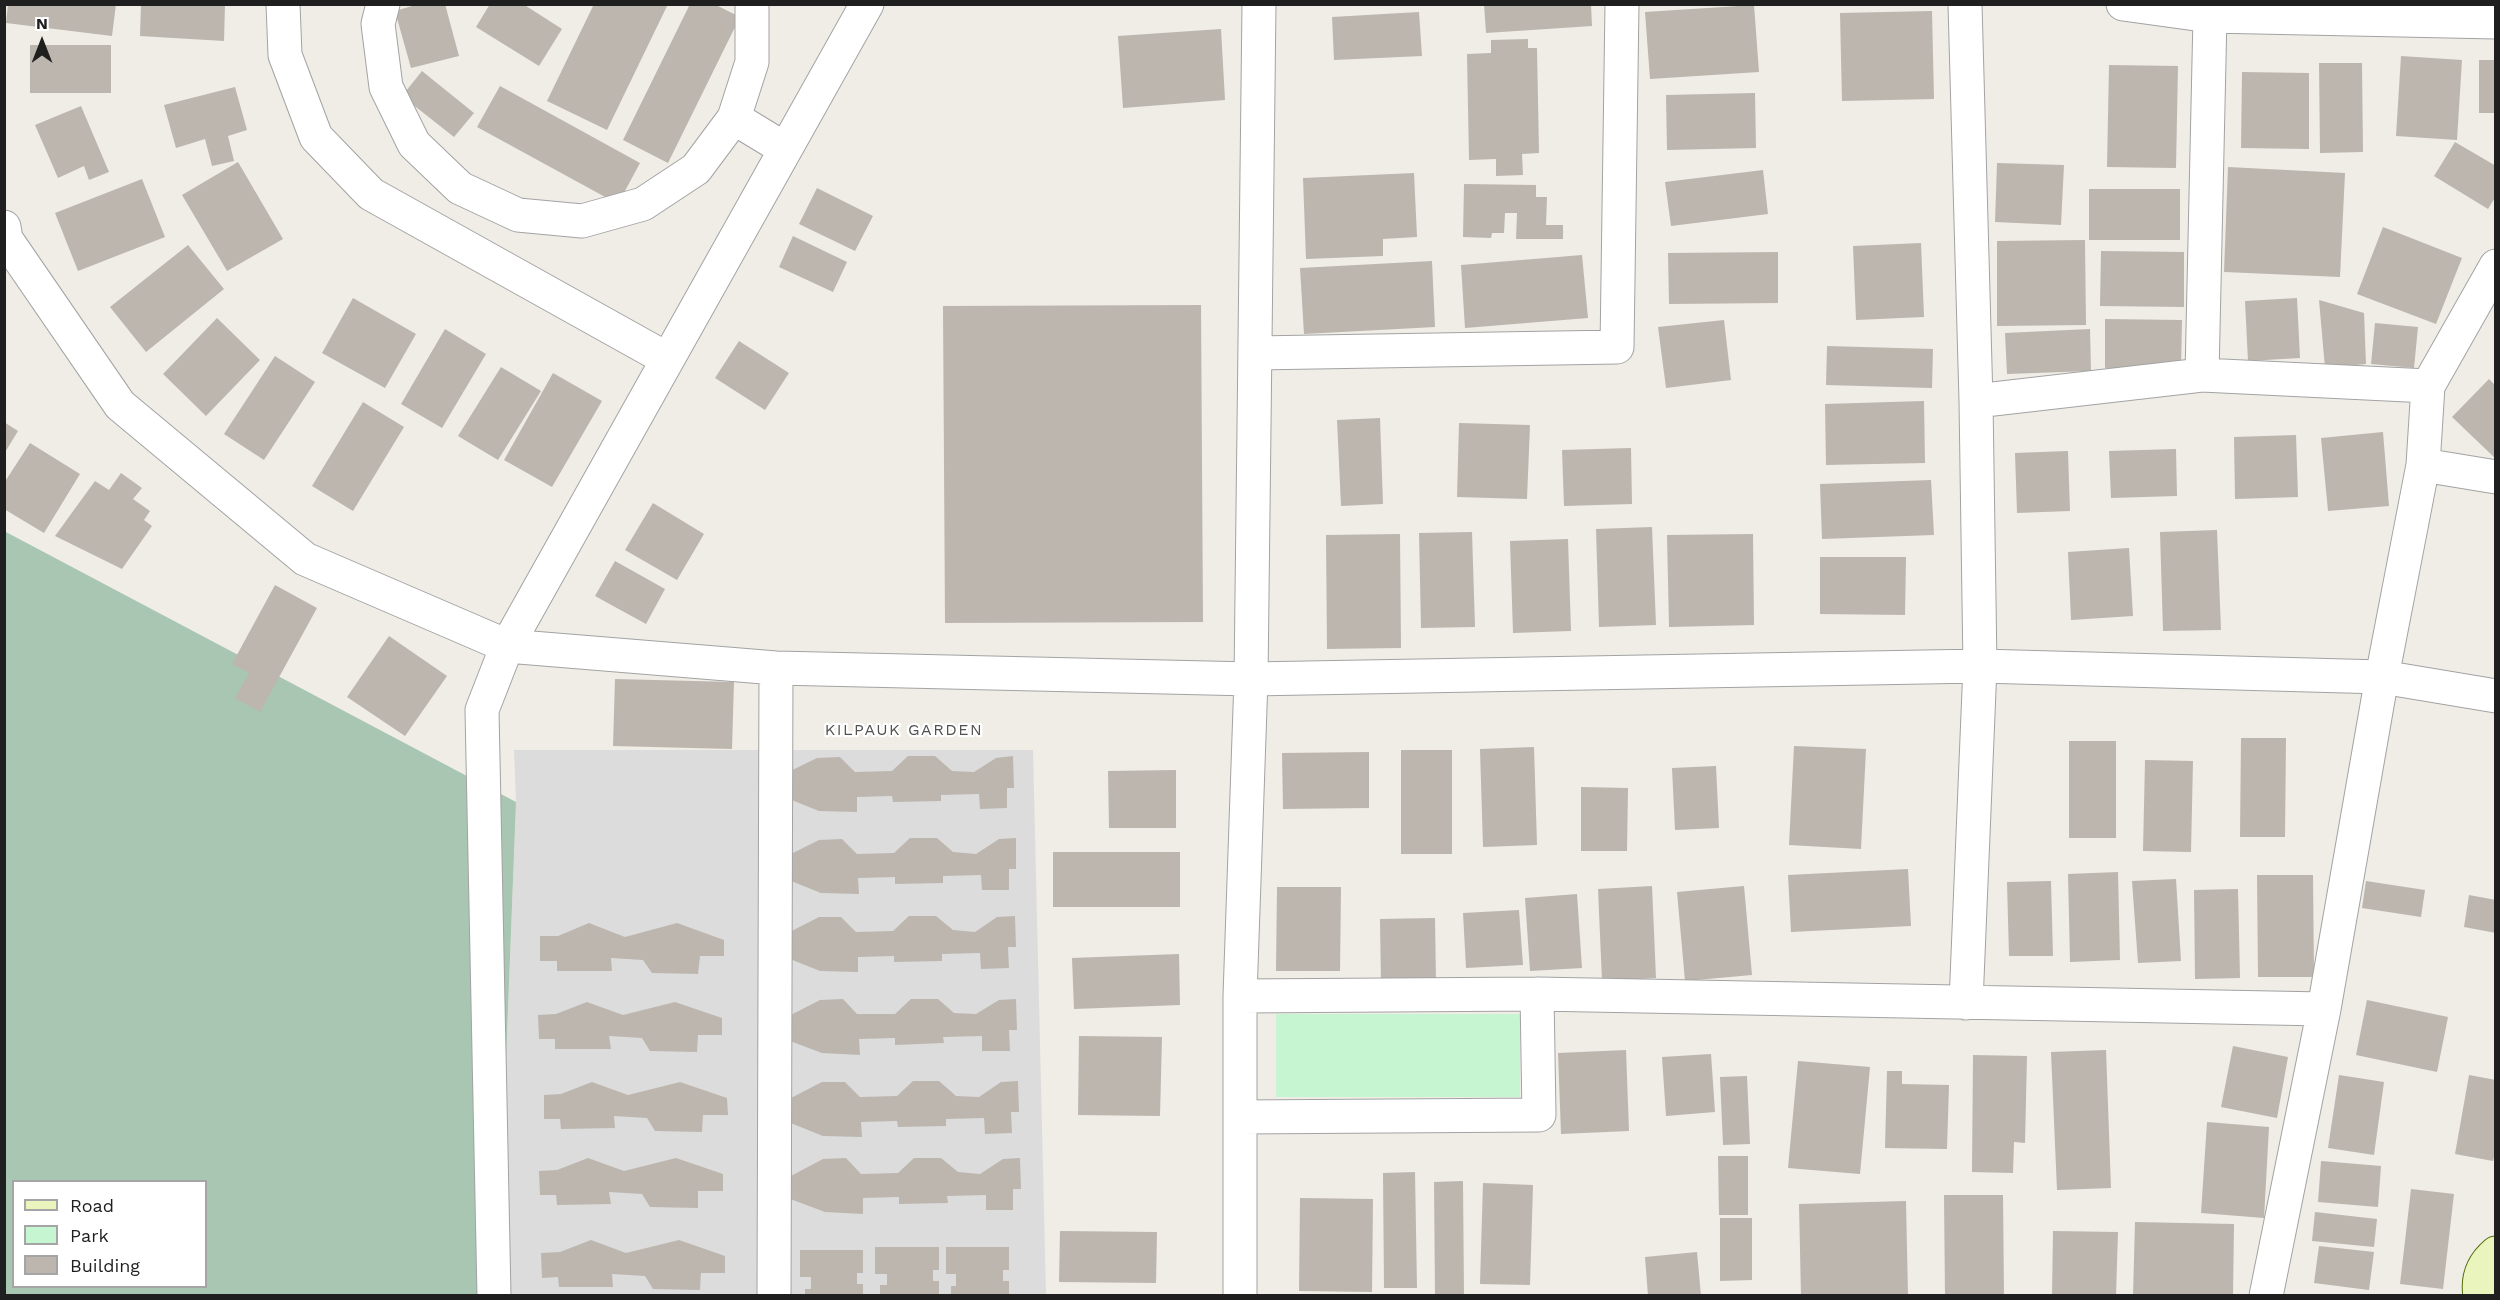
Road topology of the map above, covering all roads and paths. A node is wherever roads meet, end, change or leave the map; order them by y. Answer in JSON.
{"nodes":[{"id":1,"x":283,"y":4,"type":"edge"},
{"id":2,"x":383,"y":4,"type":"edge"},
{"id":3,"x":752,"y":4,"type":"edge"},
{"id":4,"x":867,"y":4,"type":"edge"},
{"id":5,"x":1259,"y":4,"type":"edge"},
{"id":6,"x":1622,"y":4,"type":"edge"},
{"id":7,"x":1965,"y":4,"type":"edge"},
{"id":8,"x":2123,"y":4,"type":"edge"},
{"id":9,"x":2172,"y":7,"type":"edge"},
{"id":10,"x":2210,"y":16,"type":"junction"},
{"id":11,"x":2496,"y":22,"type":"edge"},
{"id":12,"x":734,"y":118,"type":"junction"},
{"id":13,"x":785,"y":149,"type":"junction"},
{"id":14,"x":4,"y":227,"type":"edge"},
{"id":15,"x":2496,"y":266,"type":"edge"},
{"id":16,"x":1255,"y":353,"type":"junction"},
{"id":17,"x":667,"y":359,"type":"junction"},
{"id":18,"x":2202,"y":375,"type":"junction"},
{"id":19,"x":2428,"y":386,"type":"junction"},
{"id":20,"x":1976,"y":401,"type":"junction"},
{"id":21,"x":2423,"y":465,"type":"junction"},
{"id":22,"x":2496,"y":477,"type":"edge"},
{"id":23,"x":507,"y":646,"type":"junction"},
{"id":24,"x":1980,"y":666,"type":"junction"},
{"id":25,"x":776,"y":668,"type":"junction"},
{"id":26,"x":2382,"y":678,"type":"junction"},
{"id":27,"x":1251,"y":679,"type":"junction"},
{"id":28,"x":2496,"y":696,"type":"edge"},
{"id":29,"x":1537,"y":994,"type":"junction"},
{"id":30,"x":1240,"y":996,"type":"junction"},
{"id":31,"x":1966,"y":1003,"type":"junction"},
{"id":32,"x":2324,"y":1009,"type":"junction"},
{"id":33,"x":1240,"y":1117,"type":"junction"},
{"id":34,"x":2496,"y":1253,"type":"edge"},
{"id":35,"x":494,"y":1296,"type":"edge"},
{"id":36,"x":774,"y":1296,"type":"edge"},
{"id":37,"x":1240,"y":1296,"type":"edge"},
{"id":38,"x":2265,"y":1296,"type":"edge"},
{"id":39,"x":2480,"y":1296,"type":"edge"}],
"edges":[{"from":1,"to":17,"type":"street"},
{"from":2,"to":12,"type":"street"},
{"from":3,"to":12,"type":"street"},
{"from":4,"to":13,"type":"street"},
{"from":5,"to":16,"type":"street"},
{"from":6,"to":16,"type":"street"},
{"from":7,"to":20,"type":"street"},
{"from":8,"to":9,"type":"street"},
{"from":9,"to":10,"type":"street"},
{"from":10,"to":11,"type":"street"},
{"from":10,"to":18,"type":"street"},
{"from":12,"to":13,"type":"street"},
{"from":13,"to":17,"type":"street"},
{"from":14,"to":23,"type":"street"},
{"from":15,"to":19,"type":"street"},
{"from":16,"to":27,"type":"street"},
{"from":17,"to":23,"type":"street"},
{"from":18,"to":19,"type":"street"},
{"from":18,"to":20,"type":"street"},
{"from":19,"to":21,"type":"street"},
{"from":20,"to":24,"type":"street"},
{"from":21,"to":22,"type":"street"},
{"from":21,"to":26,"type":"street"},
{"from":23,"to":25,"type":"street"},
{"from":23,"to":35,"type":"street"},
{"from":24,"to":26,"type":"street"},
{"from":24,"to":27,"type":"street"},
{"from":24,"to":31,"type":"street"},
{"from":25,"to":27,"type":"street"},
{"from":25,"to":36,"type":"street"},
{"from":26,"to":28,"type":"street"},
{"from":26,"to":32,"type":"street"},
{"from":27,"to":30,"type":"street"},
{"from":29,"to":30,"type":"street"},
{"from":29,"to":31,"type":"street"},
{"from":29,"to":33,"type":"street"},
{"from":30,"to":33,"type":"street"},
{"from":31,"to":32,"type":"street"},
{"from":32,"to":38,"type":"street"},
{"from":33,"to":37,"type":"street"},
{"from":34,"to":39,"type":"main road"}]}
